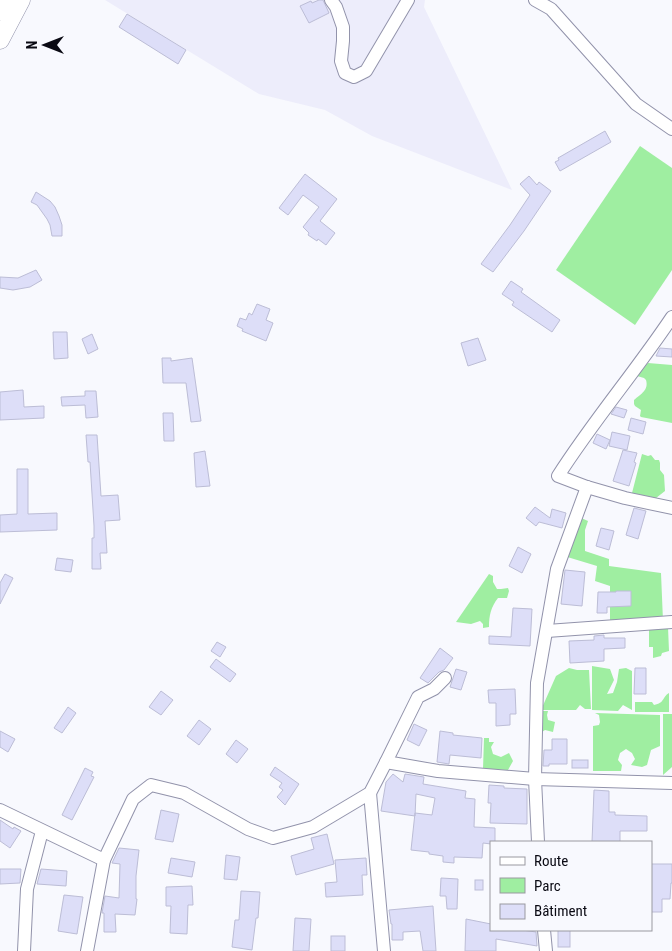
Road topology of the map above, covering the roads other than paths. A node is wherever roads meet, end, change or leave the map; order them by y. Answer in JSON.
{"nodes":[{"id":1,"x":6,"y":0,"type":"edge"},
{"id":2,"x":22,"y":0,"type":"edge"},
{"id":3,"x":331,"y":0,"type":"edge"},
{"id":4,"x":408,"y":0,"type":"edge"},
{"id":5,"x":535,"y":0,"type":"edge"},
{"id":6,"x":0,"y":11,"type":"edge"},
{"id":7,"x":0,"y":40,"type":"edge"},
{"id":8,"x":672,"y":129,"type":"edge"},
{"id":9,"x":672,"y":316,"type":"edge"},
{"id":10,"x":586,"y":487,"type":"junction"},
{"id":11,"x":672,"y":508,"type":"edge"},
{"id":12,"x":672,"y":622,"type":"edge"},
{"id":13,"x":547,"y":631,"type":"junction"},
{"id":14,"x":445,"y":678,"type":"dead end"},
{"id":15,"x":386,"y":762,"type":"junction"},
{"id":16,"x":535,"y":779,"type":"junction"},
{"id":17,"x":672,"y":783,"type":"edge"},
{"id":18,"x":370,"y":793,"type":"junction"},
{"id":19,"x":0,"y":810,"type":"edge"},
{"id":20,"x":42,"y":831,"type":"junction"},
{"id":21,"x":538,"y":841,"type":"edge"},
{"id":22,"x":104,"y":860,"type":"junction"},
{"id":23,"x":544,"y":931,"type":"edge"},
{"id":24,"x":24,"y":951,"type":"edge"},
{"id":25,"x":87,"y":951,"type":"edge"},
{"id":26,"x":384,"y":951,"type":"edge"},
{"id":27,"x":546,"y":951,"type":"edge"}],
"edges":[{"from":1,"to":6,"type":"highway"},
{"from":2,"to":7,"type":"highway"},
{"from":3,"to":4,"type":"street"},
{"from":5,"to":8,"type":"street"},
{"from":9,"to":10,"type":"street"},
{"from":10,"to":11,"type":"street"},
{"from":10,"to":13,"type":"street"},
{"from":12,"to":13,"type":"street"},
{"from":13,"to":16,"type":"street"},
{"from":14,"to":15,"type":"street"},
{"from":15,"to":16,"type":"street"},
{"from":15,"to":18,"type":"street"},
{"from":16,"to":17,"type":"street"},
{"from":16,"to":21,"type":"street"},
{"from":18,"to":22,"type":"street"},
{"from":18,"to":26,"type":"street"},
{"from":19,"to":20,"type":"street"},
{"from":20,"to":22,"type":"street"},
{"from":20,"to":24,"type":"street"},
{"from":22,"to":25,"type":"street"},
{"from":23,"to":27,"type":"street"}]}
